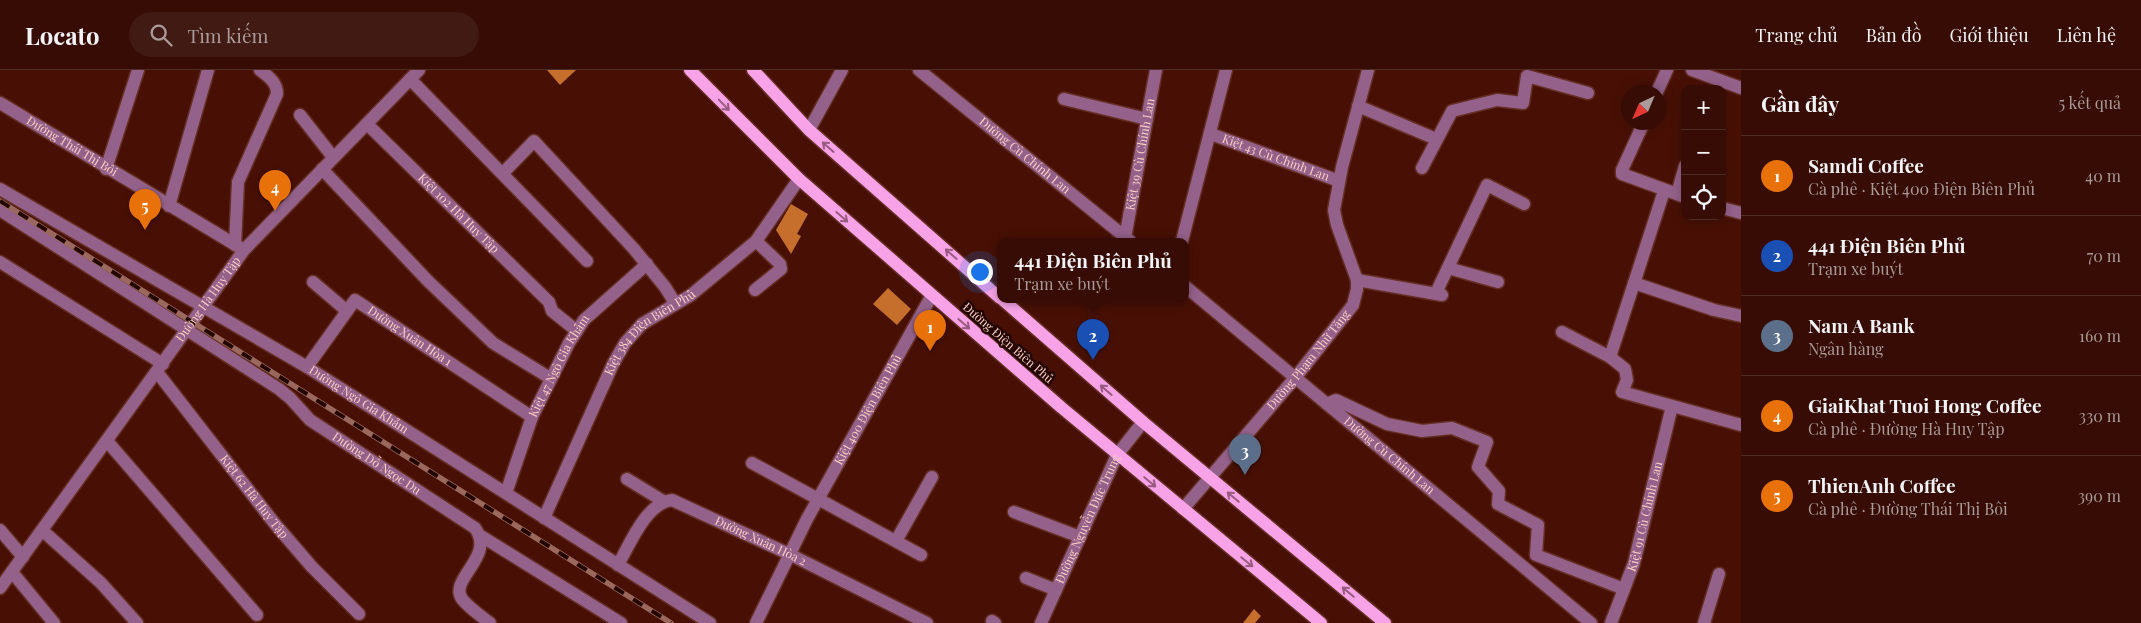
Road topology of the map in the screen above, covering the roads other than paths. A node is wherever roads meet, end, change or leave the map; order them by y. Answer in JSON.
{"nodes":[{"id":1,"x":138,"y":70,"type":"edge"},
{"id":2,"x":208,"y":70,"type":"edge"},
{"id":3,"x":260,"y":70,"type":"edge"},
{"id":4,"x":690,"y":70,"type":"edge"},
{"id":5,"x":753,"y":70,"type":"edge"},
{"id":6,"x":842,"y":70,"type":"edge"},
{"id":7,"x":919,"y":70,"type":"edge"},
{"id":8,"x":1156,"y":70,"type":"edge"},
{"id":9,"x":1226,"y":70,"type":"edge"},
{"id":10,"x":1368,"y":70,"type":"edge"},
{"id":11,"x":1667,"y":70,"type":"edge"},
{"id":12,"x":1692,"y":70,"type":"edge"},
{"id":13,"x":415,"y":74,"type":"edge"},
{"id":14,"x":1661,"y":85,"type":"edge"},
{"id":15,"x":1741,"y":88,"type":"edge"},
{"id":16,"x":1588,"y":93,"type":"dead end"},
{"id":17,"x":1064,"y":99,"type":"dead end"},
{"id":18,"x":0,"y":103,"type":"edge"},
{"id":19,"x":1358,"y":106,"type":"junction"},
{"id":20,"x":300,"y":115,"type":"dead end"},
{"id":21,"x":1147,"y":119,"type":"junction"},
{"id":22,"x":366,"y":124,"type":"junction"},
{"id":23,"x":809,"y":130,"type":"junction"},
{"id":24,"x":1640,"y":130,"type":"edge"},
{"id":25,"x":1211,"y":134,"type":"junction"},
{"id":26,"x":1436,"y":139,"type":"junction"},
{"id":27,"x":333,"y":157,"type":"junction"},
{"id":28,"x":1422,"y":168,"type":"dead end"},
{"id":29,"x":106,"y":169,"type":"junction"},
{"id":30,"x":322,"y":169,"type":"junction"},
{"id":31,"x":503,"y":173,"type":"junction"},
{"id":32,"x":798,"y":179,"type":"junction"},
{"id":33,"x":1339,"y":182,"type":"junction"},
{"id":34,"x":0,"y":189,"type":"edge"},
{"id":35,"x":1664,"y":190,"type":"junction"},
{"id":36,"x":1681,"y":196,"type":"edge"},
{"id":37,"x":1524,"y":204,"type":"dead end"},
{"id":38,"x":170,"y":206,"type":"junction"},
{"id":39,"x":1726,"y":209,"type":"edge"},
{"id":40,"x":0,"y":210,"type":"edge"},
{"id":41,"x":1741,"y":213,"type":"edge"},
{"id":42,"x":1126,"y":238,"type":"edge"},
{"id":43,"x":1128,"y":238,"type":"edge"},
{"id":44,"x":1183,"y":238,"type":"edge"},
{"id":45,"x":756,"y":241,"type":"junction"},
{"id":46,"x":240,"y":248,"type":"junction"},
{"id":47,"x":587,"y":261,"type":"dead end"},
{"id":48,"x":0,"y":262,"type":"edge"},
{"id":49,"x":647,"y":264,"type":"junction"},
{"id":50,"x":1448,"y":268,"type":"junction"},
{"id":51,"x":1357,"y":280,"type":"junction"},
{"id":52,"x":312,"y":282,"type":"dead end"},
{"id":53,"x":1498,"y":282,"type":"dead end"},
{"id":54,"x":1634,"y":283,"type":"junction"},
{"id":55,"x":755,"y":290,"type":"dead end"},
{"id":56,"x":1189,"y":290,"type":"edge"},
{"id":57,"x":997,"y":294,"type":"edge"},
{"id":58,"x":932,"y":295,"type":"junction"},
{"id":59,"x":675,"y":303,"type":"junction"},
{"id":60,"x":1007,"y":303,"type":"edge"},
{"id":61,"x":203,"y":306,"type":"junction"},
{"id":62,"x":347,"y":311,"type":"junction"},
{"id":63,"x":1741,"y":316,"type":"edge"},
{"id":64,"x":187,"y":329,"type":"junction"},
{"id":65,"x":577,"y":331,"type":"junction"},
{"id":66,"x":1562,"y":332,"type":"dead end"},
{"id":67,"x":1610,"y":357,"type":"junction"},
{"id":68,"x":160,"y":368,"type":"junction"},
{"id":69,"x":307,"y":368,"type":"junction"},
{"id":70,"x":550,"y":378,"type":"junction"},
{"id":71,"x":1295,"y":378,"type":"junction"},
{"id":72,"x":1327,"y":404,"type":"junction"},
{"id":73,"x":1672,"y":406,"type":"junction"},
{"id":74,"x":532,"y":417,"type":"junction"},
{"id":75,"x":1142,"y":422,"type":"junction"},
{"id":76,"x":1741,"y":425,"type":"edge"},
{"id":77,"x":107,"y":441,"type":"junction"},
{"id":78,"x":1118,"y":455,"type":"junction"},
{"id":79,"x":752,"y":463,"type":"dead end"},
{"id":80,"x":932,"y":477,"type":"dead end"},
{"id":81,"x":1210,"y":478,"type":"junction"},
{"id":82,"x":627,"y":479,"type":"dead end"},
{"id":83,"x":506,"y":493,"type":"junction"},
{"id":84,"x":819,"y":498,"type":"junction"},
{"id":85,"x":663,"y":501,"type":"junction"},
{"id":86,"x":1182,"y":509,"type":"junction"},
{"id":87,"x":1014,"y":512,"type":"dead end"},
{"id":88,"x":544,"y":518,"type":"junction"},
{"id":89,"x":0,"y":530,"type":"edge"},
{"id":90,"x":43,"y":531,"type":"junction"},
{"id":91,"x":481,"y":536,"type":"junction"},
{"id":92,"x":1080,"y":537,"type":"junction"},
{"id":93,"x":896,"y":541,"type":"junction"},
{"id":94,"x":789,"y":554,"type":"junction"},
{"id":95,"x":921,"y":554,"type":"dead end"},
{"id":96,"x":23,"y":558,"type":"junction"},
{"id":97,"x":618,"y":565,"type":"junction"},
{"id":98,"x":12,"y":572,"type":"junction"},
{"id":99,"x":1719,"y":574,"type":"dead end"},
{"id":100,"x":1026,"y":578,"type":"dead end"},
{"id":101,"x":0,"y":588,"type":"edge"},
{"id":102,"x":1624,"y":589,"type":"junction"},
{"id":103,"x":1056,"y":590,"type":"junction"},
{"id":104,"x":359,"y":614,"type":"dead end"},
{"id":105,"x":257,"y":616,"type":"dead end"},
{"id":106,"x":913,"y":620,"type":"edge"},
{"id":107,"x":54,"y":623,"type":"edge"},
{"id":108,"x":137,"y":623,"type":"edge"},
{"id":109,"x":490,"y":623,"type":"edge"},
{"id":110,"x":621,"y":623,"type":"edge"},
{"id":111,"x":710,"y":623,"type":"edge"},
{"id":112,"x":756,"y":623,"type":"edge"},
{"id":113,"x":927,"y":623,"type":"edge"},
{"id":114,"x":1042,"y":623,"type":"edge"},
{"id":115,"x":1320,"y":623,"type":"edge"},
{"id":116,"x":1385,"y":623,"type":"edge"},
{"id":117,"x":1592,"y":623,"type":"edge"},
{"id":118,"x":1611,"y":623,"type":"edge"},
{"id":119,"x":1704,"y":623,"type":"edge"}],
"edges":[{"from":1,"to":29,"type":"street"},
{"from":2,"to":38,"type":"street"},
{"from":3,"to":46,"type":"street"},
{"from":4,"to":32,"type":"main road","name":"Đường Điện Biên Phủ","one_way":true},
{"from":5,"to":23,"type":"main road"},
{"from":6,"to":23,"type":"street"},
{"from":7,"to":42,"type":"street","name":"Đường Cù Chính Lan"},
{"from":8,"to":21,"type":"street","name":"Kiệt 39 Cù Chính Lan"},
{"from":9,"to":25,"type":"street","name":"Kiệt 43 Cù Chính Lan"},
{"from":10,"to":19,"type":"street","name":"Đường Phạm Nhữ Tăng"},
{"from":11,"to":14,"type":"street"},
{"from":12,"to":15,"type":"street"},
{"from":13,"to":22,"type":"street","name":"Đường Hà Huy Tập"},
{"from":13,"to":31,"type":"street","name":"Đường Hà Huy Tập"},
{"from":16,"to":26,"type":"street"},
{"from":17,"to":21,"type":"street"},
{"from":18,"to":29,"type":"street","name":"Đường Thái Thị Bôi"},
{"from":19,"to":26,"type":"street"},
{"from":19,"to":33,"type":"street","name":"Đường Phạm Nhữ Tăng"},
{"from":20,"to":27,"type":"street"},
{"from":21,"to":43,"type":"street","name":"Kiệt 39 Cù Chính Lan"},
{"from":22,"to":27,"type":"street","name":"Đường Hà Huy Tập"},
{"from":22,"to":65,"type":"street","name":"Kiệt 102 Hà Huy Tập"},
{"from":57,"to":23,"type":"main road","one_way":true},
{"from":24,"to":35,"type":"street"},
{"from":25,"to":33,"type":"street","name":"Kiệt 43 Cù Chính Lan"},
{"from":25,"to":44,"type":"street","name":"Kiệt 43 Cù Chính Lan"},
{"from":26,"to":28,"type":"street"},
{"from":27,"to":30,"type":"street","name":"Đường Hà Huy Tập"},
{"from":29,"to":38,"type":"street","name":"Đường Thái Thị Bôi"},
{"from":30,"to":46,"type":"street","name":"Đường Hà Huy Tập"},
{"from":30,"to":70,"type":"street"},
{"from":31,"to":47,"type":"street","name":"Đường Hà Huy Tập"},
{"from":31,"to":49,"type":"street"},
{"from":32,"to":45,"type":"street","name":"Kiệt 384 Điện Biên Phủ"},
{"from":32,"to":58,"type":"main road","name":"Đường Điện Biên Phủ","one_way":true},
{"from":33,"to":51,"type":"street","name":"Đường Phạm Nhữ Tăng"},
{"from":34,"to":61,"type":"street","name":"Đường Ngô Gia Khảm"},
{"from":35,"to":36,"type":"street"},
{"from":35,"to":54,"type":"street"},
{"from":37,"to":50,"type":"street"},
{"from":38,"to":46,"type":"street","name":"Đường Thái Thị Bôi"},
{"from":39,"to":41,"type":"street"},
{"from":40,"to":64,"type":"street","name":"Đường Đỗ Ngọc Du"},
{"from":45,"to":55,"type":"street"},
{"from":45,"to":59,"type":"street","name":"Kiệt 384 Điện Biên Phủ"},
{"from":46,"to":61,"type":"street","name":"Đường Hà Huy Tập"},
{"from":48,"to":68,"type":"street"},
{"from":49,"to":59,"type":"street"},
{"from":49,"to":65,"type":"street","name":"Kiệt 47 Ngô Gia Khảm"},
{"from":50,"to":51,"type":"street"},
{"from":50,"to":53,"type":"street"},
{"from":51,"to":71,"type":"street","name":"Đường Phạm Nhữ Tăng"},
{"from":52,"to":62,"type":"street"},
{"from":54,"to":63,"type":"street"},
{"from":54,"to":67,"type":"street"},
{"from":56,"to":71,"type":"street","name":"Đường Cù Chính Lan"},
{"from":58,"to":78,"type":"main road","name":"Đường Điện Biên Phủ","one_way":true},
{"from":58,"to":84,"type":"street","name":"Kiệt 400 Điện Biên Phủ"},
{"from":59,"to":88,"type":"street","name":"Kiệt 384 Điện Biên Phủ"},
{"from":75,"to":60,"type":"main road","one_way":true},
{"from":61,"to":64,"type":"street","name":"Đường Hà Huy Tập"},
{"from":61,"to":69,"type":"street","name":"Đường Ngô Gia Khảm"},
{"from":62,"to":69,"type":"street","name":"Đường Xuân Hòa 1"},
{"from":62,"to":74,"type":"street","name":"Đường Xuân Hòa 1"},
{"from":64,"to":68,"type":"street","name":"Đường Hà Huy Tập"},
{"from":64,"to":91,"type":"street","name":"Đường Đỗ Ngọc Du"},
{"from":65,"to":70,"type":"street","name":"Kiệt 47 Ngô Gia Khảm"},
{"from":66,"to":67,"type":"street"},
{"from":67,"to":73,"type":"street"},
{"from":68,"to":77,"type":"street","name":"Đường Hà Huy Tập"},
{"from":68,"to":104,"type":"street","name":"Kiệt 62 Hà Huy Tập"},
{"from":69,"to":83,"type":"street","name":"Đường Ngô Gia Khảm"},
{"from":70,"to":74,"type":"street","name":"Kiệt 47 Ngô Gia Khảm"},
{"from":71,"to":72,"type":"street","name":"Đường Cù Chính Lan"},
{"from":71,"to":81,"type":"street","name":"Đường Phạm Nhữ Tăng"},
{"from":72,"to":102,"type":"street"},
{"from":72,"to":117,"type":"street","name":"Đường Cù Chính Lan"},
{"from":73,"to":76,"type":"street"},
{"from":73,"to":102,"type":"street","name":"Kiệt 91 Cù Chính Lan"},
{"from":74,"to":83,"type":"street","name":"Kiệt 47 Ngô Gia Khảm"},
{"from":75,"to":78,"type":"street","name":"Đường Nguyễn Đức Trung"},
{"from":75,"to":81,"type":"main road"},
{"from":77,"to":90,"type":"street","name":"Đường Hà Huy Tập"},
{"from":77,"to":105,"type":"street"},
{"from":78,"to":86,"type":"main road","name":"Đường Điện Biên Phủ","one_way":true},
{"from":78,"to":92,"type":"street","name":"Đường Nguyễn Đức Trung"},
{"from":79,"to":84,"type":"street"},
{"from":80,"to":93,"type":"street"},
{"from":81,"to":86,"type":"street","name":"Đường Phạm Nhữ Tăng"},
{"from":116,"to":81,"type":"main road","one_way":true},
{"from":82,"to":85,"type":"street","name":"Đường Xuân Hòa 2"},
{"from":83,"to":88,"type":"street","name":"Đường Ngô Gia Khảm"},
{"from":84,"to":93,"type":"street"},
{"from":84,"to":94,"type":"street","name":"Kiệt 400 Điện Biên Phủ"},
{"from":85,"to":94,"type":"street","name":"Đường Xuân Hòa 2"},
{"from":85,"to":97,"type":"street"},
{"from":86,"to":115,"type":"main road","name":"Đường Điện Biên Phủ","one_way":true},
{"from":87,"to":92,"type":"street"},
{"from":88,"to":97,"type":"street","name":"Đường Ngô Gia Khảm"},
{"from":89,"to":96,"type":"street"},
{"from":90,"to":96,"type":"street","name":"Đường Hà Huy Tập"},
{"from":90,"to":108,"type":"street"},
{"from":91,"to":109,"type":"street"},
{"from":91,"to":110,"type":"street","name":"Đường Đỗ Ngọc Du"},
{"from":92,"to":103,"type":"street","name":"Đường Nguyễn Đức Trung"},
{"from":93,"to":95,"type":"street"},
{"from":94,"to":106,"type":"street","name":"Đường Xuân Hòa 2"},
{"from":94,"to":112,"type":"street","name":"Kiệt 400 Điện Biên Phủ"},
{"from":96,"to":98,"type":"street","name":"Đường Hà Huy Tập"},
{"from":97,"to":111,"type":"street","name":"Đường Ngô Gia Khảm"},
{"from":98,"to":101,"type":"street","name":"Đường Hà Huy Tập"},
{"from":98,"to":107,"type":"street"},
{"from":99,"to":119,"type":"street"},
{"from":100,"to":103,"type":"street"},
{"from":102,"to":118,"type":"street","name":"Kiệt 91 Cù Chính Lan"},
{"from":103,"to":114,"type":"street","name":"Đường Nguyễn Đức Trung"},
{"from":106,"to":113,"type":"street","name":"Đường Xuân Hòa 2"}]}
